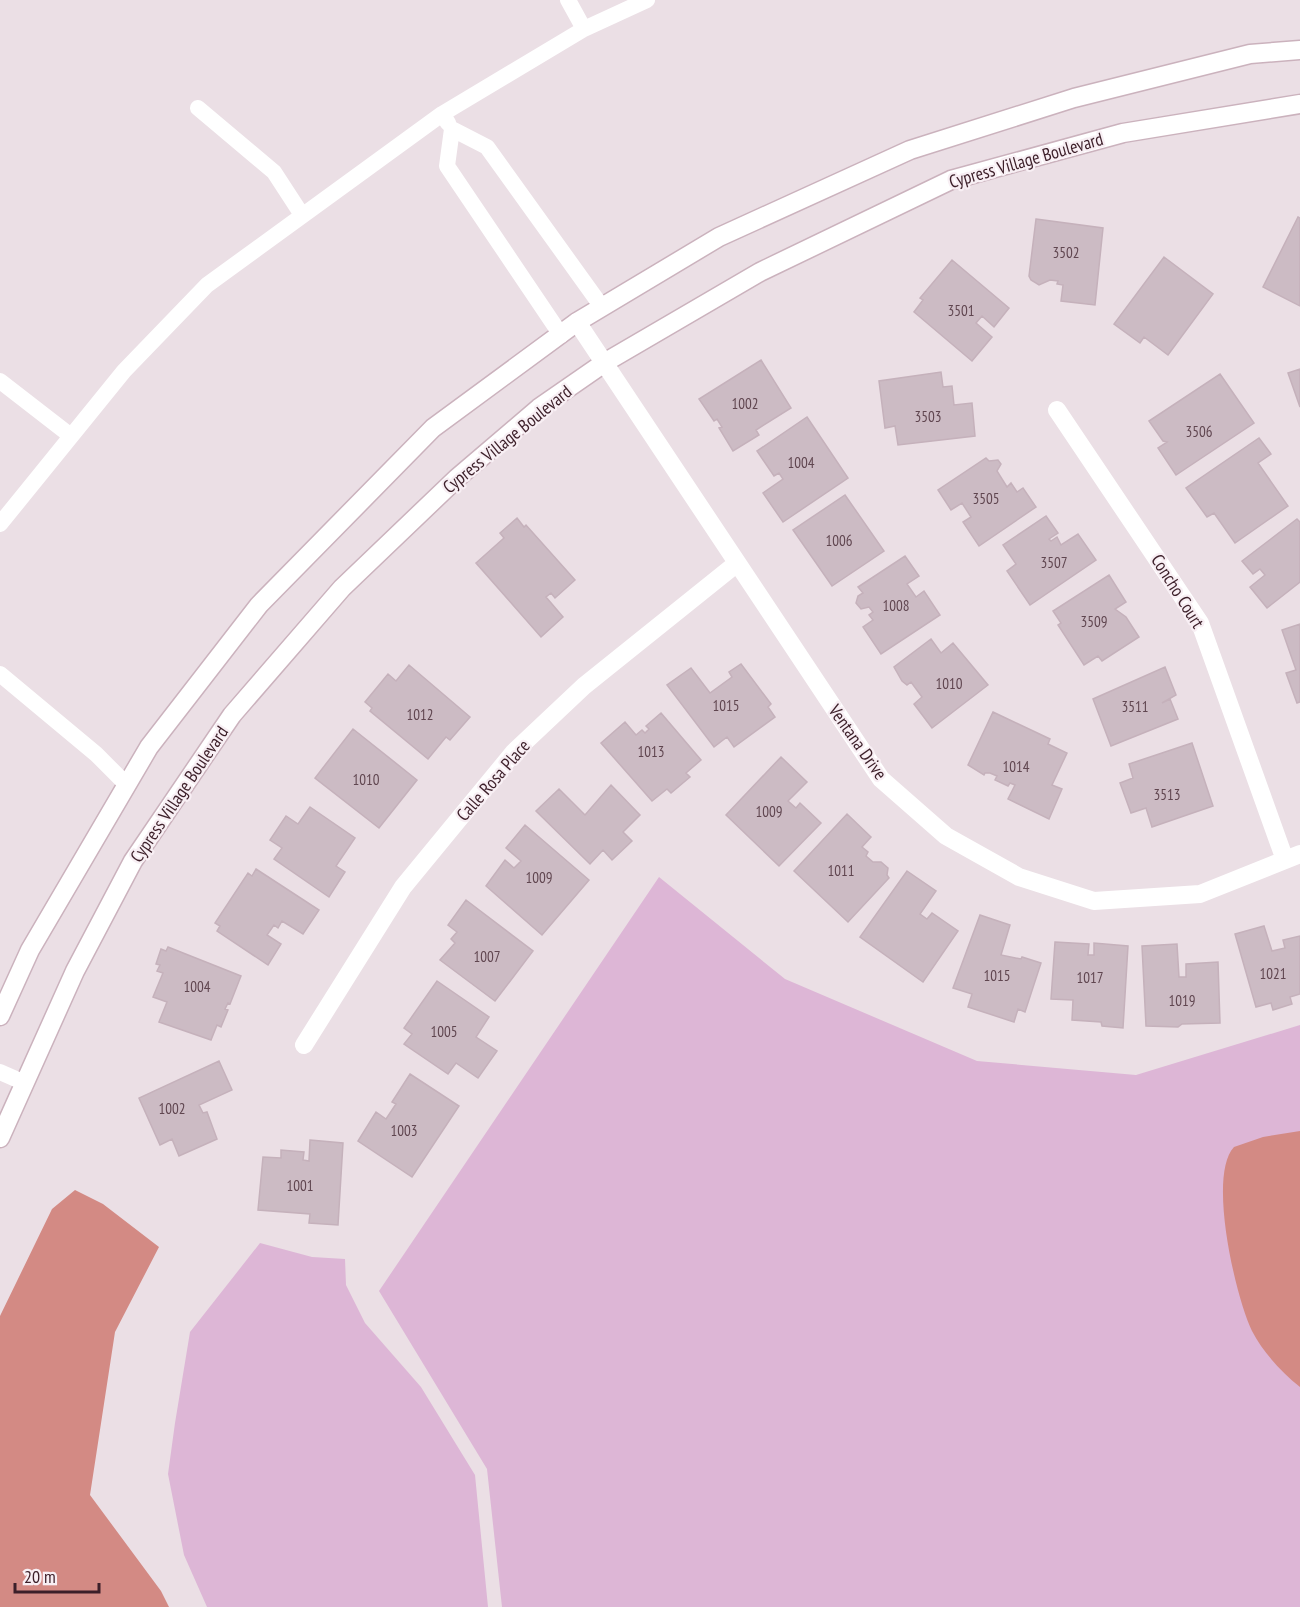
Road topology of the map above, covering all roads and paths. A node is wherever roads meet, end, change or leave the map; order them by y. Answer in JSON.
{"nodes":[{"id":1,"x":568,"y":0,"type":"edge"},
{"id":2,"x":647,"y":0,"type":"edge"},
{"id":3,"x":584,"y":29,"type":"junction"},
{"id":4,"x":1300,"y":50,"type":"edge"},
{"id":5,"x":1300,"y":104,"type":"edge"},
{"id":6,"x":198,"y":108,"type":"dead end"},
{"id":7,"x":442,"y":114,"type":"junction"},
{"id":8,"x":452,"y":129,"type":"junction"},
{"id":9,"x":302,"y":215,"type":"junction"},
{"id":10,"x":602,"y":307,"type":"junction"},
{"id":11,"x":577,"y":322,"type":"junction"},
{"id":12,"x":561,"y":335,"type":"junction"},
{"id":13,"x":604,"y":363,"type":"junction"},
{"id":14,"x":0,"y":381,"type":"edge"},
{"id":15,"x":1057,"y":410,"type":"dead end"},
{"id":16,"x":71,"y":436,"type":"junction"},
{"id":17,"x":0,"y":524,"type":"edge"},
{"id":18,"x":736,"y":564,"type":"junction"},
{"id":19,"x":0,"y":674,"type":"edge"},
{"id":20,"x":127,"y":785,"type":"junction"},
{"id":21,"x":1292,"y":857,"type":"edge"},
{"id":22,"x":0,"y":1016,"type":"edge"},
{"id":23,"x":304,"y":1045,"type":"dead end"},
{"id":24,"x":0,"y":1072,"type":"edge"},
{"id":25,"x":25,"y":1083,"type":"junction"},
{"id":26,"x":0,"y":1138,"type":"edge"}],
"edges":[{"from":1,"to":3,"type":"lane"},
{"from":2,"to":3,"type":"lane"},
{"from":3,"to":7,"type":"lane"},
{"from":4,"to":10,"type":"street"},
{"from":5,"to":13,"type":"street","name":"Cypress Village Boulevard"},
{"from":6,"to":9,"type":"lane"},
{"from":7,"to":8,"type":"lane"},
{"from":7,"to":9,"type":"lane"},
{"from":8,"to":10,"type":"lane"},
{"from":8,"to":12,"type":"lane"},
{"from":9,"to":16,"type":"lane"},
{"from":10,"to":11,"type":"street"},
{"from":11,"to":12,"type":"street"},
{"from":11,"to":13,"type":"street","name":"Ventana Drive"},
{"from":12,"to":20,"type":"street"},
{"from":13,"to":18,"type":"street","name":"Ventana Drive"},
{"from":13,"to":25,"type":"street","name":"Cypress Village Boulevard"},
{"from":14,"to":16,"type":"lane"},
{"from":15,"to":21,"type":"street","name":"Concho Court"},
{"from":16,"to":17,"type":"lane"},
{"from":18,"to":21,"type":"street","name":"Ventana Drive"},
{"from":18,"to":23,"type":"street","name":"Calle Rosa Place"},
{"from":19,"to":20,"type":"lane"},
{"from":20,"to":22,"type":"street"},
{"from":24,"to":25,"type":"lane"},
{"from":25,"to":26,"type":"street","name":"Cypress Village Boulevard"}]}
